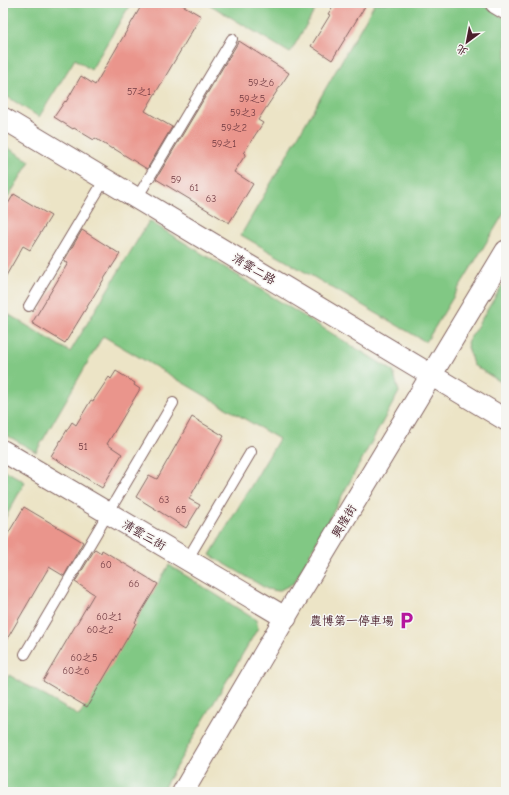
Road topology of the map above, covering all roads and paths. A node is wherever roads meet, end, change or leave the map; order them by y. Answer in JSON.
{"nodes":[{"id":1,"x":496,"y":3,"type":"edge"},
{"id":2,"x":506,"y":9,"type":"edge"},
{"id":3,"x":232,"y":39,"type":"dead end"},
{"id":4,"x":3,"y":118,"type":"edge"},
{"id":5,"x":105,"y":179,"type":"junction"},
{"id":6,"x":137,"y":198,"type":"junction"},
{"id":7,"x":506,"y":251,"type":"edge"},
{"id":8,"x":29,"y":306,"type":"dead end"},
{"id":9,"x":431,"y":375,"type":"junction"},
{"id":10,"x":173,"y":403,"type":"dead end"},
{"id":11,"x":506,"y":420,"type":"edge"},
{"id":12,"x":3,"y":451,"type":"edge"},
{"id":13,"x":251,"y":452,"type":"dead end"},
{"id":14,"x":108,"y":513,"type":"junction"},
{"id":15,"x":188,"y":560,"type":"junction"},
{"id":16,"x":286,"y":618,"type":"junction"},
{"id":17,"x":25,"y":654,"type":"dead end"},
{"id":18,"x":183,"y":792,"type":"edge"}],
"edges":[{"from":1,"to":2,"type":"street"},
{"from":3,"to":6,"type":"lane"},
{"from":4,"to":5,"type":"street","name":"清雲二路"},
{"from":5,"to":6,"type":"street","name":"清雲二路"},
{"from":5,"to":8,"type":"lane"},
{"from":6,"to":9,"type":"street","name":"清雲二路"},
{"from":7,"to":9,"type":"street","name":"興隆街"},
{"from":9,"to":11,"type":"street","name":"清雲二路"},
{"from":9,"to":16,"type":"street","name":"興隆街"},
{"from":10,"to":14,"type":"lane"},
{"from":12,"to":14,"type":"street","name":"清雲三街"},
{"from":13,"to":15,"type":"lane"},
{"from":14,"to":15,"type":"street","name":"清雲三街"},
{"from":14,"to":17,"type":"lane"},
{"from":15,"to":16,"type":"street","name":"清雲三街"},
{"from":16,"to":18,"type":"street","name":"興隆街"}]}
